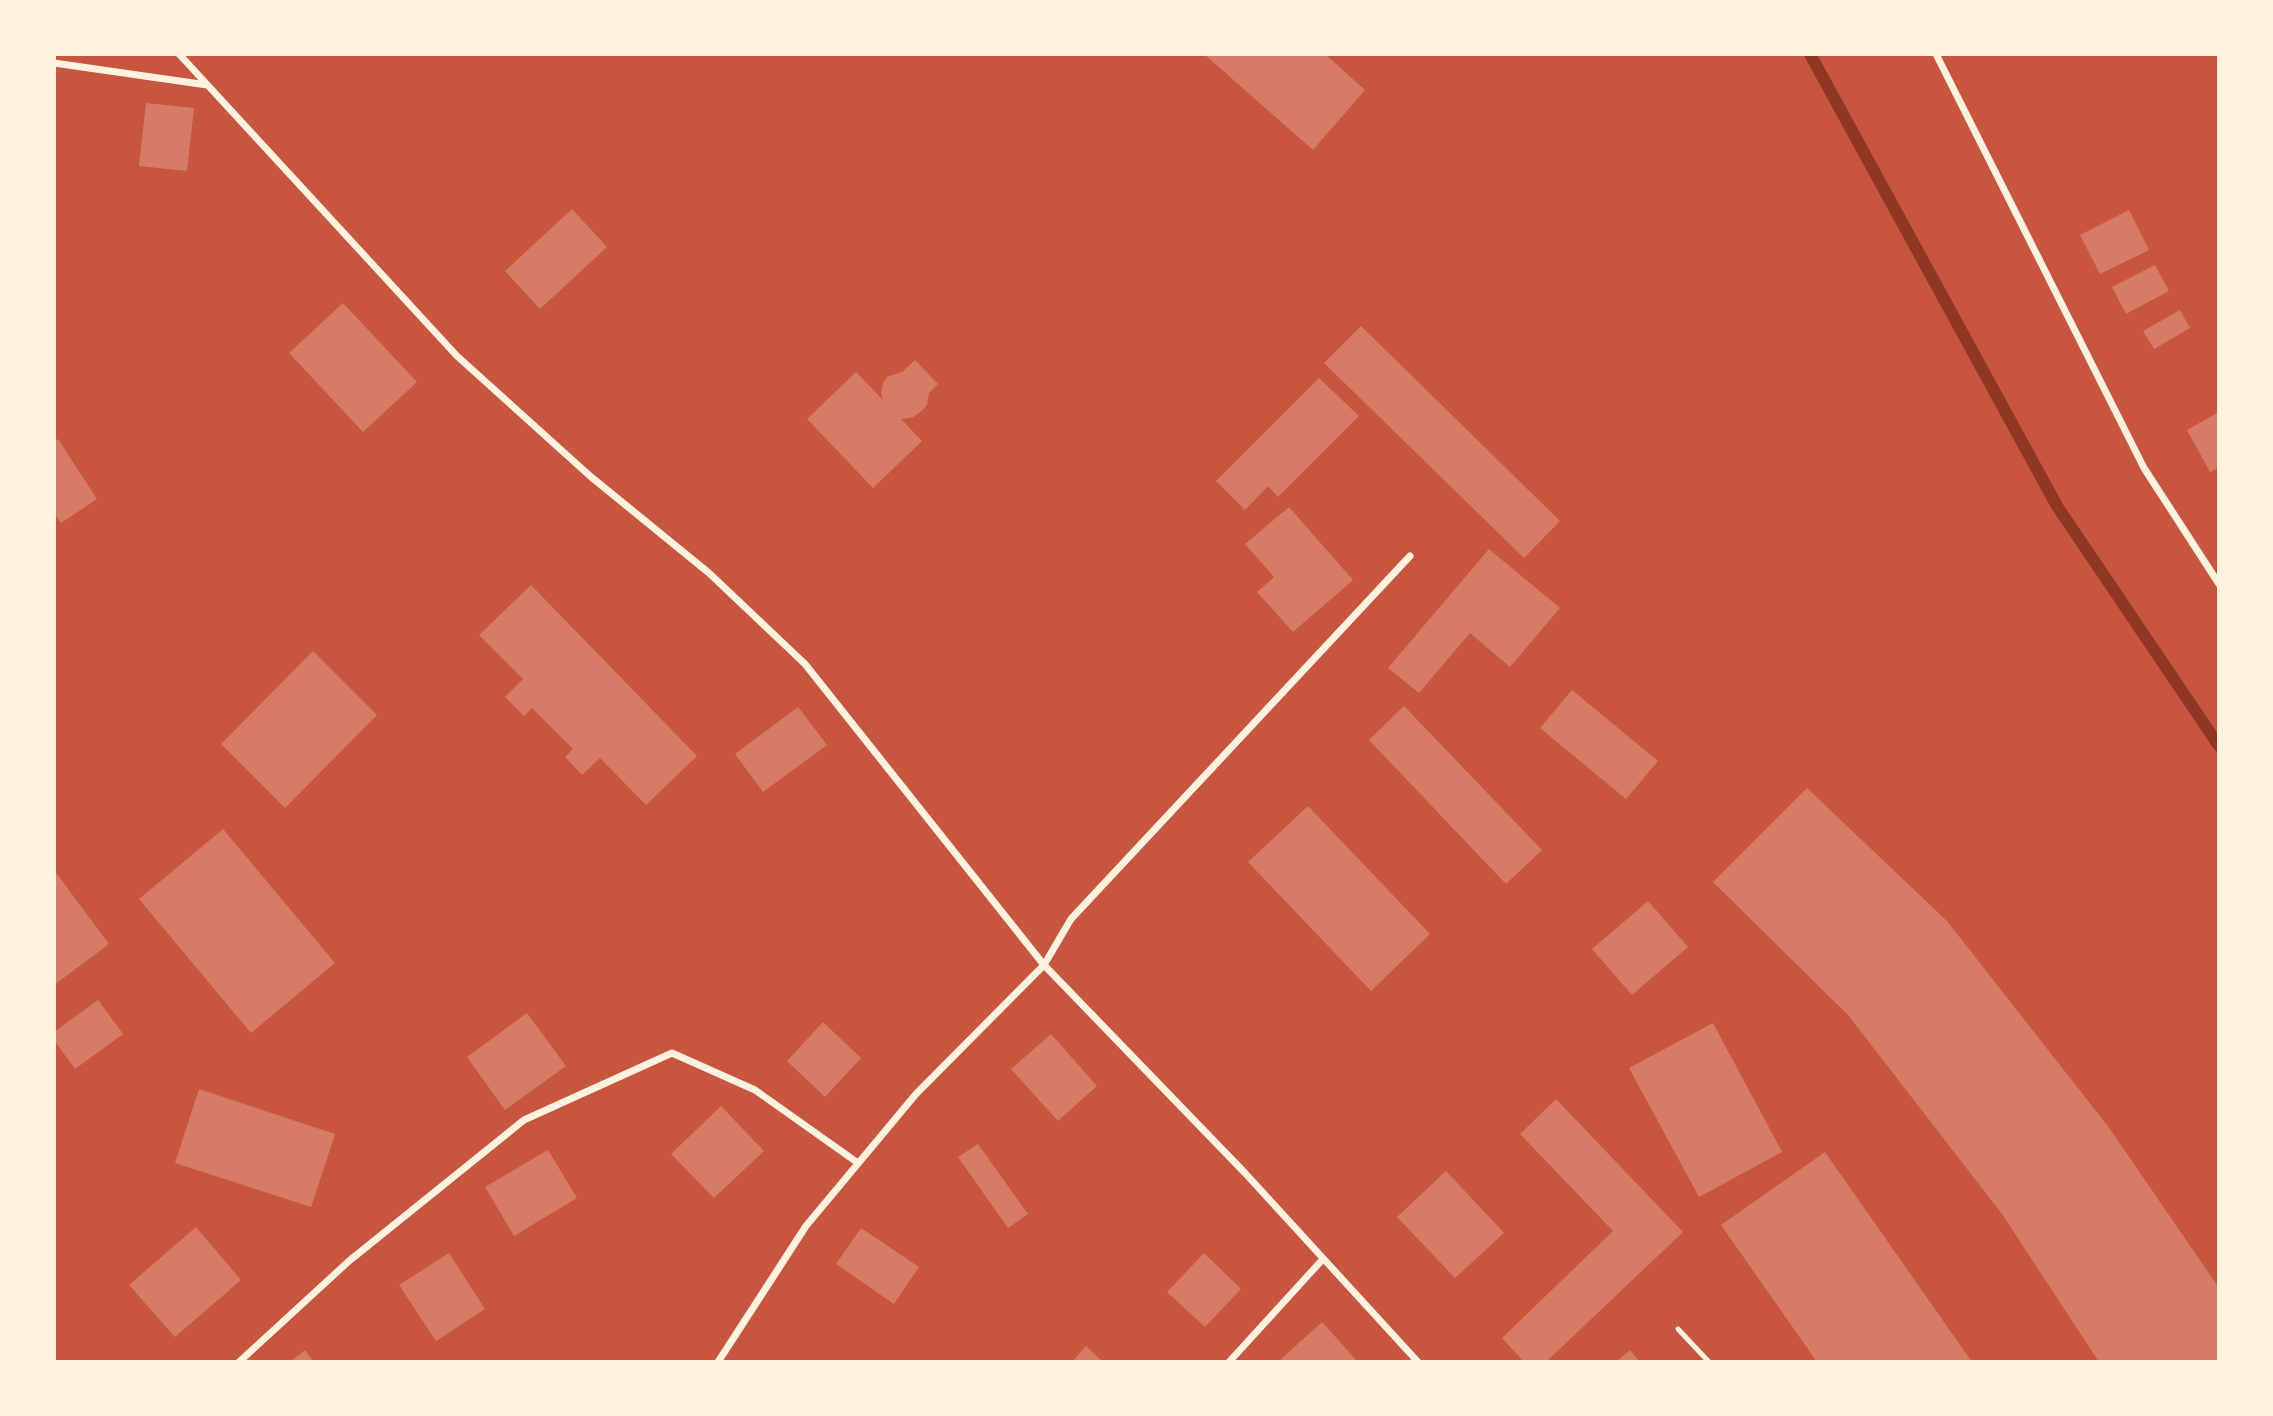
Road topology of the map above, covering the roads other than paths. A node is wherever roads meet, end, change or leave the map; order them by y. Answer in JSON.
{"nodes":[{"id":1,"x":179,"y":54,"type":"edge"},
{"id":2,"x":1936,"y":54,"type":"edge"},
{"id":3,"x":54,"y":63,"type":"edge"},
{"id":4,"x":207,"y":85,"type":"junction"},
{"id":5,"x":1410,"y":556,"type":"dead end"},
{"id":6,"x":2219,"y":583,"type":"edge"},
{"id":7,"x":1044,"y":965,"type":"junction"},
{"id":8,"x":858,"y":1163,"type":"junction"},
{"id":9,"x":1323,"y":1259,"type":"junction"},
{"id":10,"x":1678,"y":1329,"type":"dead end"},
{"id":11,"x":239,"y":1362,"type":"edge"},
{"id":12,"x":718,"y":1362,"type":"edge"},
{"id":13,"x":1229,"y":1362,"type":"edge"},
{"id":14,"x":1418,"y":1362,"type":"edge"},
{"id":15,"x":1709,"y":1362,"type":"edge"}],
"edges":[{"from":1,"to":4,"type":"street"},
{"from":2,"to":6,"type":"street"},
{"from":3,"to":4,"type":"street"},
{"from":4,"to":7,"type":"street"},
{"from":5,"to":7,"type":"street"},
{"from":7,"to":8,"type":"street"},
{"from":7,"to":9,"type":"street"},
{"from":8,"to":11,"type":"street"},
{"from":8,"to":12,"type":"street"},
{"from":9,"to":13,"type":"street"},
{"from":9,"to":14,"type":"street"},
{"from":10,"to":15,"type":"lane"}]}
